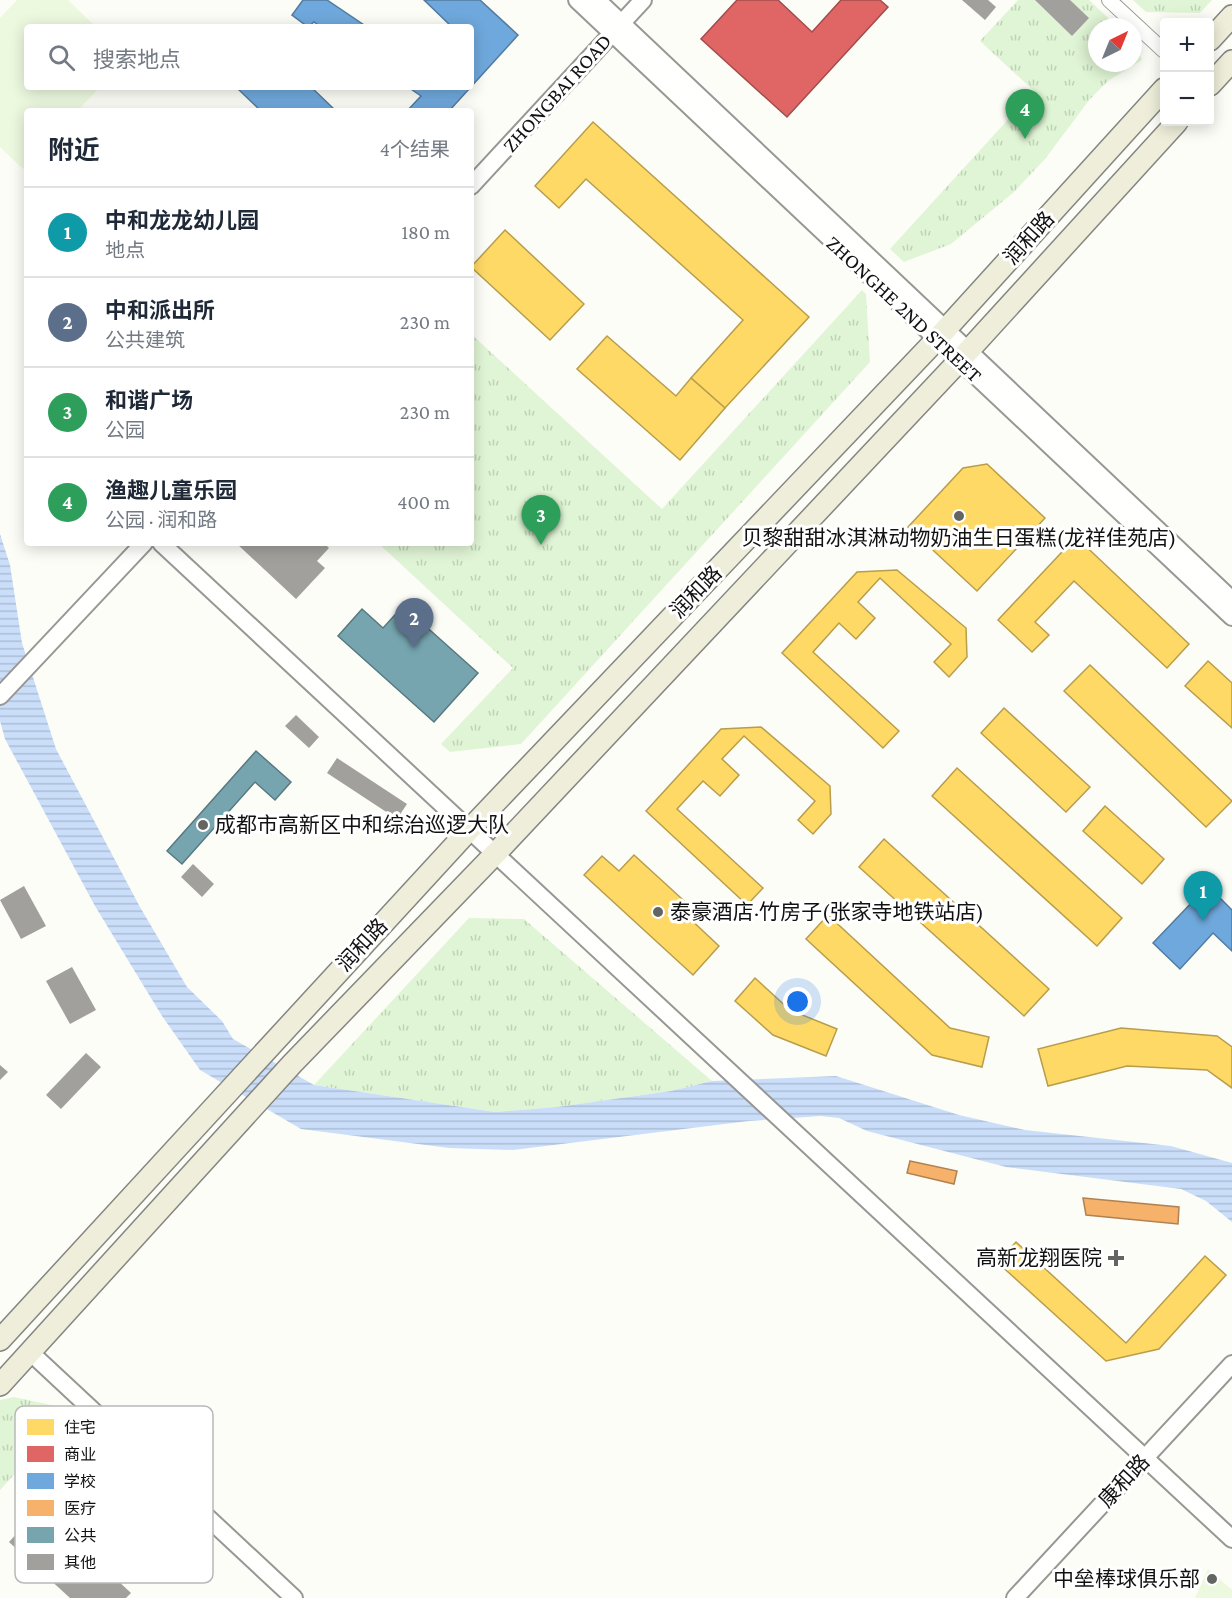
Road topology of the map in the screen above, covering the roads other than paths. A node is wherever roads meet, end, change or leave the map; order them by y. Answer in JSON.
{"nodes":[{"id":1,"x":577,"y":0,"type":"edge"},
{"id":2,"x":597,"y":0,"type":"edge"},
{"id":3,"x":643,"y":0,"type":"edge"},
{"id":4,"x":1109,"y":0,"type":"edge"},
{"id":5,"x":1232,"y":16,"type":"edge"},
{"id":6,"x":616,"y":28,"type":"junction"},
{"id":7,"x":1214,"y":35,"type":"edge"},
{"id":8,"x":1160,"y":47,"type":"edge"},
{"id":9,"x":1232,"y":61,"type":"edge"},
{"id":10,"x":1214,"y":81,"type":"edge"},
{"id":11,"x":1160,"y":93,"type":"edge"},
{"id":12,"x":1173,"y":126,"type":"edge"},
{"id":13,"x":474,"y":183,"type":"edge"},
{"id":14,"x":941,"y":335,"type":"junction"},
{"id":15,"x":963,"y":356,"type":"junction"},
{"id":16,"x":141,"y":546,"type":"edge"},
{"id":17,"x":164,"y":546,"type":"edge"},
{"id":18,"x":1232,"y":600,"type":"edge"},
{"id":19,"x":1232,"y":617,"type":"edge"},
{"id":20,"x":0,"y":696,"type":"edge"},
{"id":21,"x":469,"y":830,"type":"junction"},
{"id":22,"x":495,"y":854,"type":"junction"},
{"id":23,"x":3,"y":1331,"type":"edge"},
{"id":24,"x":30,"y":1352,"type":"junction"},
{"id":25,"x":1232,"y":1364,"type":"edge"},
{"id":26,"x":0,"y":1385,"type":"edge"},
{"id":27,"x":88,"y":1406,"type":"edge"},
{"id":28,"x":1145,"y":1458,"type":"junction"},
{"id":29,"x":213,"y":1523,"type":"edge"},
{"id":30,"x":1232,"y":1539,"type":"edge"},
{"id":31,"x":294,"y":1598,"type":"edge"},
{"id":32,"x":1015,"y":1598,"type":"edge"}],
"edges":[{"from":1,"to":6,"type":"street","name":"ZHONGHE 2ND STREET"},
{"from":2,"to":6,"type":"street","name":"ZHONGHE 2ND STREET"},
{"from":3,"to":6,"type":"street","name":"ZHONGBAI ROAD"},
{"from":4,"to":8,"type":"street"},
{"from":5,"to":7,"type":"main road"},
{"from":6,"to":13,"type":"street","name":"ZHONGBAI ROAD"},
{"from":6,"to":14,"type":"street","name":"ZHONGHE 2ND STREET"},
{"from":9,"to":10,"type":"main road"},
{"from":11,"to":14,"type":"main road","name":"润和路"},
{"from":12,"to":15,"type":"main road","name":"润和路"},
{"from":14,"to":15,"type":"street","name":"ZHONGHE 2ND STREET"},
{"from":14,"to":21,"type":"main road","name":"润和路"},
{"from":15,"to":18,"type":"street","name":"ZHONGHE 2ND STREET"},
{"from":15,"to":19,"type":"street","name":"ZHONGHE 2ND STREET"},
{"from":15,"to":22,"type":"main road","name":"润和路"},
{"from":16,"to":20,"type":"street"},
{"from":17,"to":21,"type":"street"},
{"from":21,"to":22,"type":"street"},
{"from":21,"to":23,"type":"main road","name":"润和路"},
{"from":22,"to":24,"type":"main road","name":"润和路"},
{"from":22,"to":28,"type":"street"},
{"from":24,"to":26,"type":"main road","name":"润和路"},
{"from":24,"to":27,"type":"street"},
{"from":25,"to":28,"type":"street","name":"康和路"},
{"from":28,"to":30,"type":"street"},
{"from":28,"to":32,"type":"street","name":"康和路"},
{"from":29,"to":31,"type":"street"}]}
